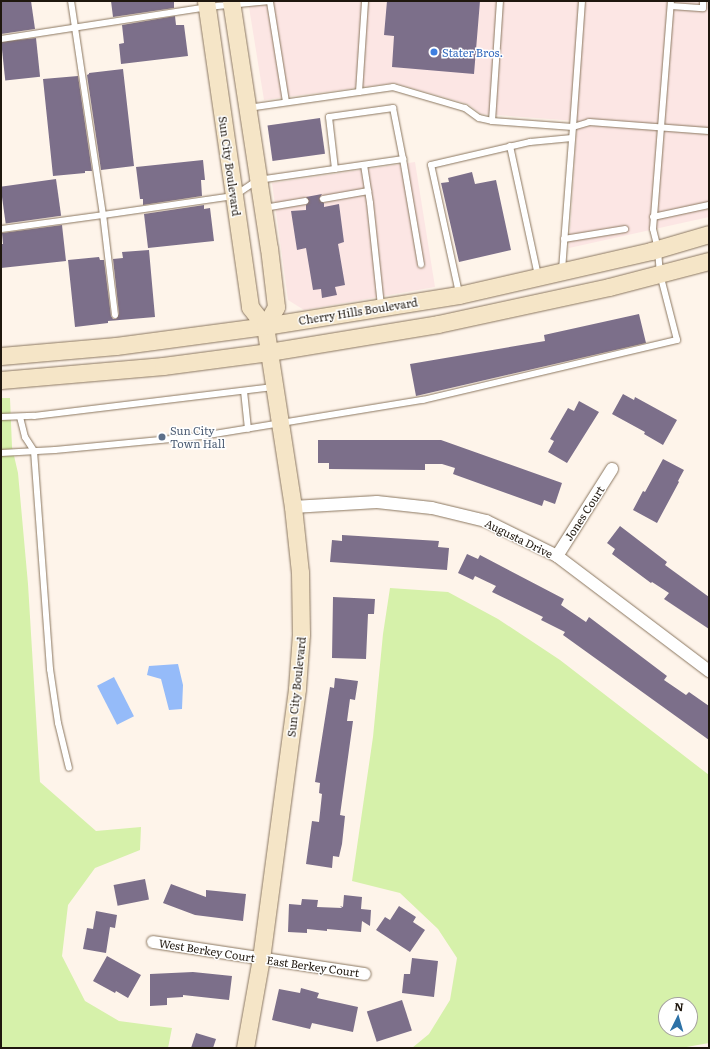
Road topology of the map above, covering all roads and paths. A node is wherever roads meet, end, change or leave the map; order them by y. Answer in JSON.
{"nodes":[{"id":1,"x":71,"y":1,"type":"edge"},
{"id":2,"x":270,"y":1,"type":"edge"},
{"id":3,"x":365,"y":1,"type":"edge"},
{"id":4,"x":500,"y":1,"type":"edge"},
{"id":5,"x":582,"y":1,"type":"edge"},
{"id":6,"x":704,"y":1,"type":"edge"},
{"id":7,"x":231,"y":3,"type":"edge"},
{"id":8,"x":207,"y":4,"type":"edge"},
{"id":9,"x":671,"y":4,"type":"edge"},
{"id":10,"x":76,"y":29,"type":"junction"},
{"id":11,"x":1,"y":39,"type":"edge"},
{"id":12,"x":359,"y":92,"type":"junction"},
{"id":13,"x":286,"y":102,"type":"junction"},
{"id":14,"x":247,"y":108,"type":"junction"},
{"id":15,"x":492,"y":121,"type":"junction"},
{"id":16,"x":573,"y":127,"type":"junction"},
{"id":17,"x":661,"y":127,"type":"junction"},
{"id":18,"x":709,"y":131,"type":"edge"},
{"id":19,"x":572,"y":138,"type":"junction"},
{"id":20,"x":510,"y":146,"type":"junction"},
{"id":21,"x":403,"y":159,"type":"junction"},
{"id":22,"x":364,"y":165,"type":"junction"},
{"id":23,"x":335,"y":169,"type":"junction"},
{"id":24,"x":258,"y":180,"type":"junction"},
{"id":25,"x":368,"y":191,"type":"junction"},
{"id":26,"x":234,"y":196,"type":"junction"},
{"id":27,"x":323,"y":199,"type":"dead end"},
{"id":28,"x":306,"y":201,"type":"dead end"},
{"id":29,"x":709,"y":205,"type":"edge"},
{"id":30,"x":263,"y":208,"type":"junction"},
{"id":31,"x":103,"y":215,"type":"junction"},
{"id":32,"x":653,"y":218,"type":"junction"},
{"id":33,"x":625,"y":228,"type":"dead end"},
{"id":34,"x":1,"y":229,"type":"edge"},
{"id":35,"x":709,"y":234,"type":"edge"},
{"id":36,"x":564,"y":239,"type":"junction"},
{"id":37,"x":658,"y":249,"type":"junction"},
{"id":38,"x":709,"y":261,"type":"edge"},
{"id":39,"x":420,"y":264,"type":"dead end"},
{"id":40,"x":562,"y":271,"type":"junction"},
{"id":41,"x":660,"y":274,"type":"junction"},
{"id":42,"x":538,"y":277,"type":"junction"},
{"id":43,"x":459,"y":295,"type":"junction"},
{"id":44,"x":381,"y":307,"type":"junction"},
{"id":45,"x":115,"y":315,"type":"dead end"},
{"id":46,"x":265,"y":326,"type":"junction"},
{"id":47,"x":269,"y":352,"type":"junction"},
{"id":48,"x":1,"y":356,"type":"edge"},
{"id":49,"x":1,"y":380,"type":"edge"},
{"id":50,"x":274,"y":387,"type":"junction"},
{"id":51,"x":244,"y":391,"type":"junction"},
{"id":52,"x":1,"y":417,"type":"edge"},
{"id":53,"x":20,"y":417,"type":"junction"},
{"id":54,"x":280,"y":424,"type":"junction"},
{"id":55,"x":248,"y":429,"type":"junction"},
{"id":56,"x":34,"y":451,"type":"junction"},
{"id":57,"x":1,"y":453,"type":"edge"},
{"id":58,"x":612,"y":469,"type":"dead end"},
{"id":59,"x":293,"y":507,"type":"junction"},
{"id":60,"x":557,"y":556,"type":"junction"},
{"id":61,"x":709,"y":671,"type":"edge"},
{"id":62,"x":69,"y":768,"type":"dead end"},
{"id":63,"x":153,"y":942,"type":"dead end"},
{"id":64,"x":261,"y":958,"type":"junction"},
{"id":65,"x":365,"y":974,"type":"dead end"},
{"id":66,"x":245,"y":1048,"type":"edge"}],
"edges":[{"from":1,"to":10,"type":"lane"},
{"from":2,"to":7,"type":"lane"},
{"from":2,"to":13,"type":"lane"},
{"from":3,"to":12,"type":"lane"},
{"from":4,"to":15,"type":"lane"},
{"from":5,"to":16,"type":"lane"},
{"from":6,"to":9,"type":"lane"},
{"from":7,"to":8,"type":"lane"},
{"from":7,"to":14,"type":"street"},
{"from":8,"to":10,"type":"lane"},
{"from":8,"to":26,"type":"street","name":"Sun City Boulevard"},
{"from":9,"to":17,"type":"lane"},
{"from":10,"to":11,"type":"lane"},
{"from":10,"to":31,"type":"lane"},
{"from":12,"to":13,"type":"lane"},
{"from":12,"to":15,"type":"lane"},
{"from":13,"to":14,"type":"lane"},
{"from":14,"to":24,"type":"street"},
{"from":15,"to":16,"type":"lane"},
{"from":16,"to":17,"type":"lane"},
{"from":16,"to":19,"type":"lane"},
{"from":17,"to":18,"type":"lane"},
{"from":17,"to":32,"type":"lane"},
{"from":19,"to":20,"type":"lane"},
{"from":19,"to":36,"type":"lane"},
{"from":20,"to":42,"type":"lane"},
{"from":20,"to":43,"type":"lane"},
{"from":21,"to":22,"type":"lane"},
{"from":21,"to":23,"type":"lane"},
{"from":21,"to":39,"type":"lane"},
{"from":22,"to":23,"type":"lane"},
{"from":22,"to":25,"type":"lane"},
{"from":23,"to":24,"type":"lane"},
{"from":24,"to":26,"type":"lane"},
{"from":24,"to":30,"type":"street"},
{"from":25,"to":27,"type":"lane"},
{"from":25,"to":44,"type":"lane"},
{"from":26,"to":31,"type":"lane"},
{"from":26,"to":46,"type":"street","name":"Sun City Boulevard"},
{"from":28,"to":30,"type":"lane"},
{"from":29,"to":32,"type":"lane"},
{"from":30,"to":46,"type":"street"},
{"from":31,"to":34,"type":"lane"},
{"from":31,"to":45,"type":"lane"},
{"from":32,"to":37,"type":"lane"},
{"from":33,"to":36,"type":"lane"},
{"from":35,"to":37,"type":"street","name":"Cherry Hills Boulevard"},
{"from":36,"to":40,"type":"lane"},
{"from":37,"to":40,"type":"street","name":"Cherry Hills Boulevard"},
{"from":37,"to":41,"type":"lane"},
{"from":38,"to":41,"type":"street"},
{"from":40,"to":42,"type":"street","name":"Cherry Hills Boulevard"},
{"from":41,"to":47,"type":"street"},
{"from":41,"to":54,"type":"lane"},
{"from":42,"to":43,"type":"street","name":"Cherry Hills Boulevard"},
{"from":43,"to":44,"type":"street","name":"Cherry Hills Boulevard"},
{"from":44,"to":46,"type":"street","name":"Cherry Hills Boulevard"},
{"from":46,"to":47,"type":"street","name":"Sun City Boulevard"},
{"from":46,"to":48,"type":"street","name":"Cherry Hills Boulevard"},
{"from":47,"to":49,"type":"street"},
{"from":47,"to":50,"type":"street","name":"Sun City Boulevard"},
{"from":50,"to":51,"type":"lane"},
{"from":50,"to":54,"type":"street","name":"Sun City Boulevard"},
{"from":51,"to":53,"type":"lane"},
{"from":51,"to":55,"type":"lane"},
{"from":52,"to":53,"type":"lane"},
{"from":53,"to":56,"type":"lane"},
{"from":54,"to":55,"type":"lane"},
{"from":54,"to":59,"type":"street","name":"Sun City Boulevard"},
{"from":55,"to":56,"type":"lane"},
{"from":56,"to":57,"type":"lane"},
{"from":56,"to":62,"type":"lane"},
{"from":58,"to":60,"type":"street","name":"Jones Court"},
{"from":59,"to":60,"type":"street","name":"Augusta Drive"},
{"from":59,"to":64,"type":"street","name":"Sun City Boulevard"},
{"from":60,"to":61,"type":"street","name":"Augusta Drive"},
{"from":63,"to":64,"type":"street","name":"West Berkey Court"},
{"from":64,"to":65,"type":"street","name":"East Berkey Court"},
{"from":64,"to":66,"type":"street","name":"Sun City Boulevard"}]}
